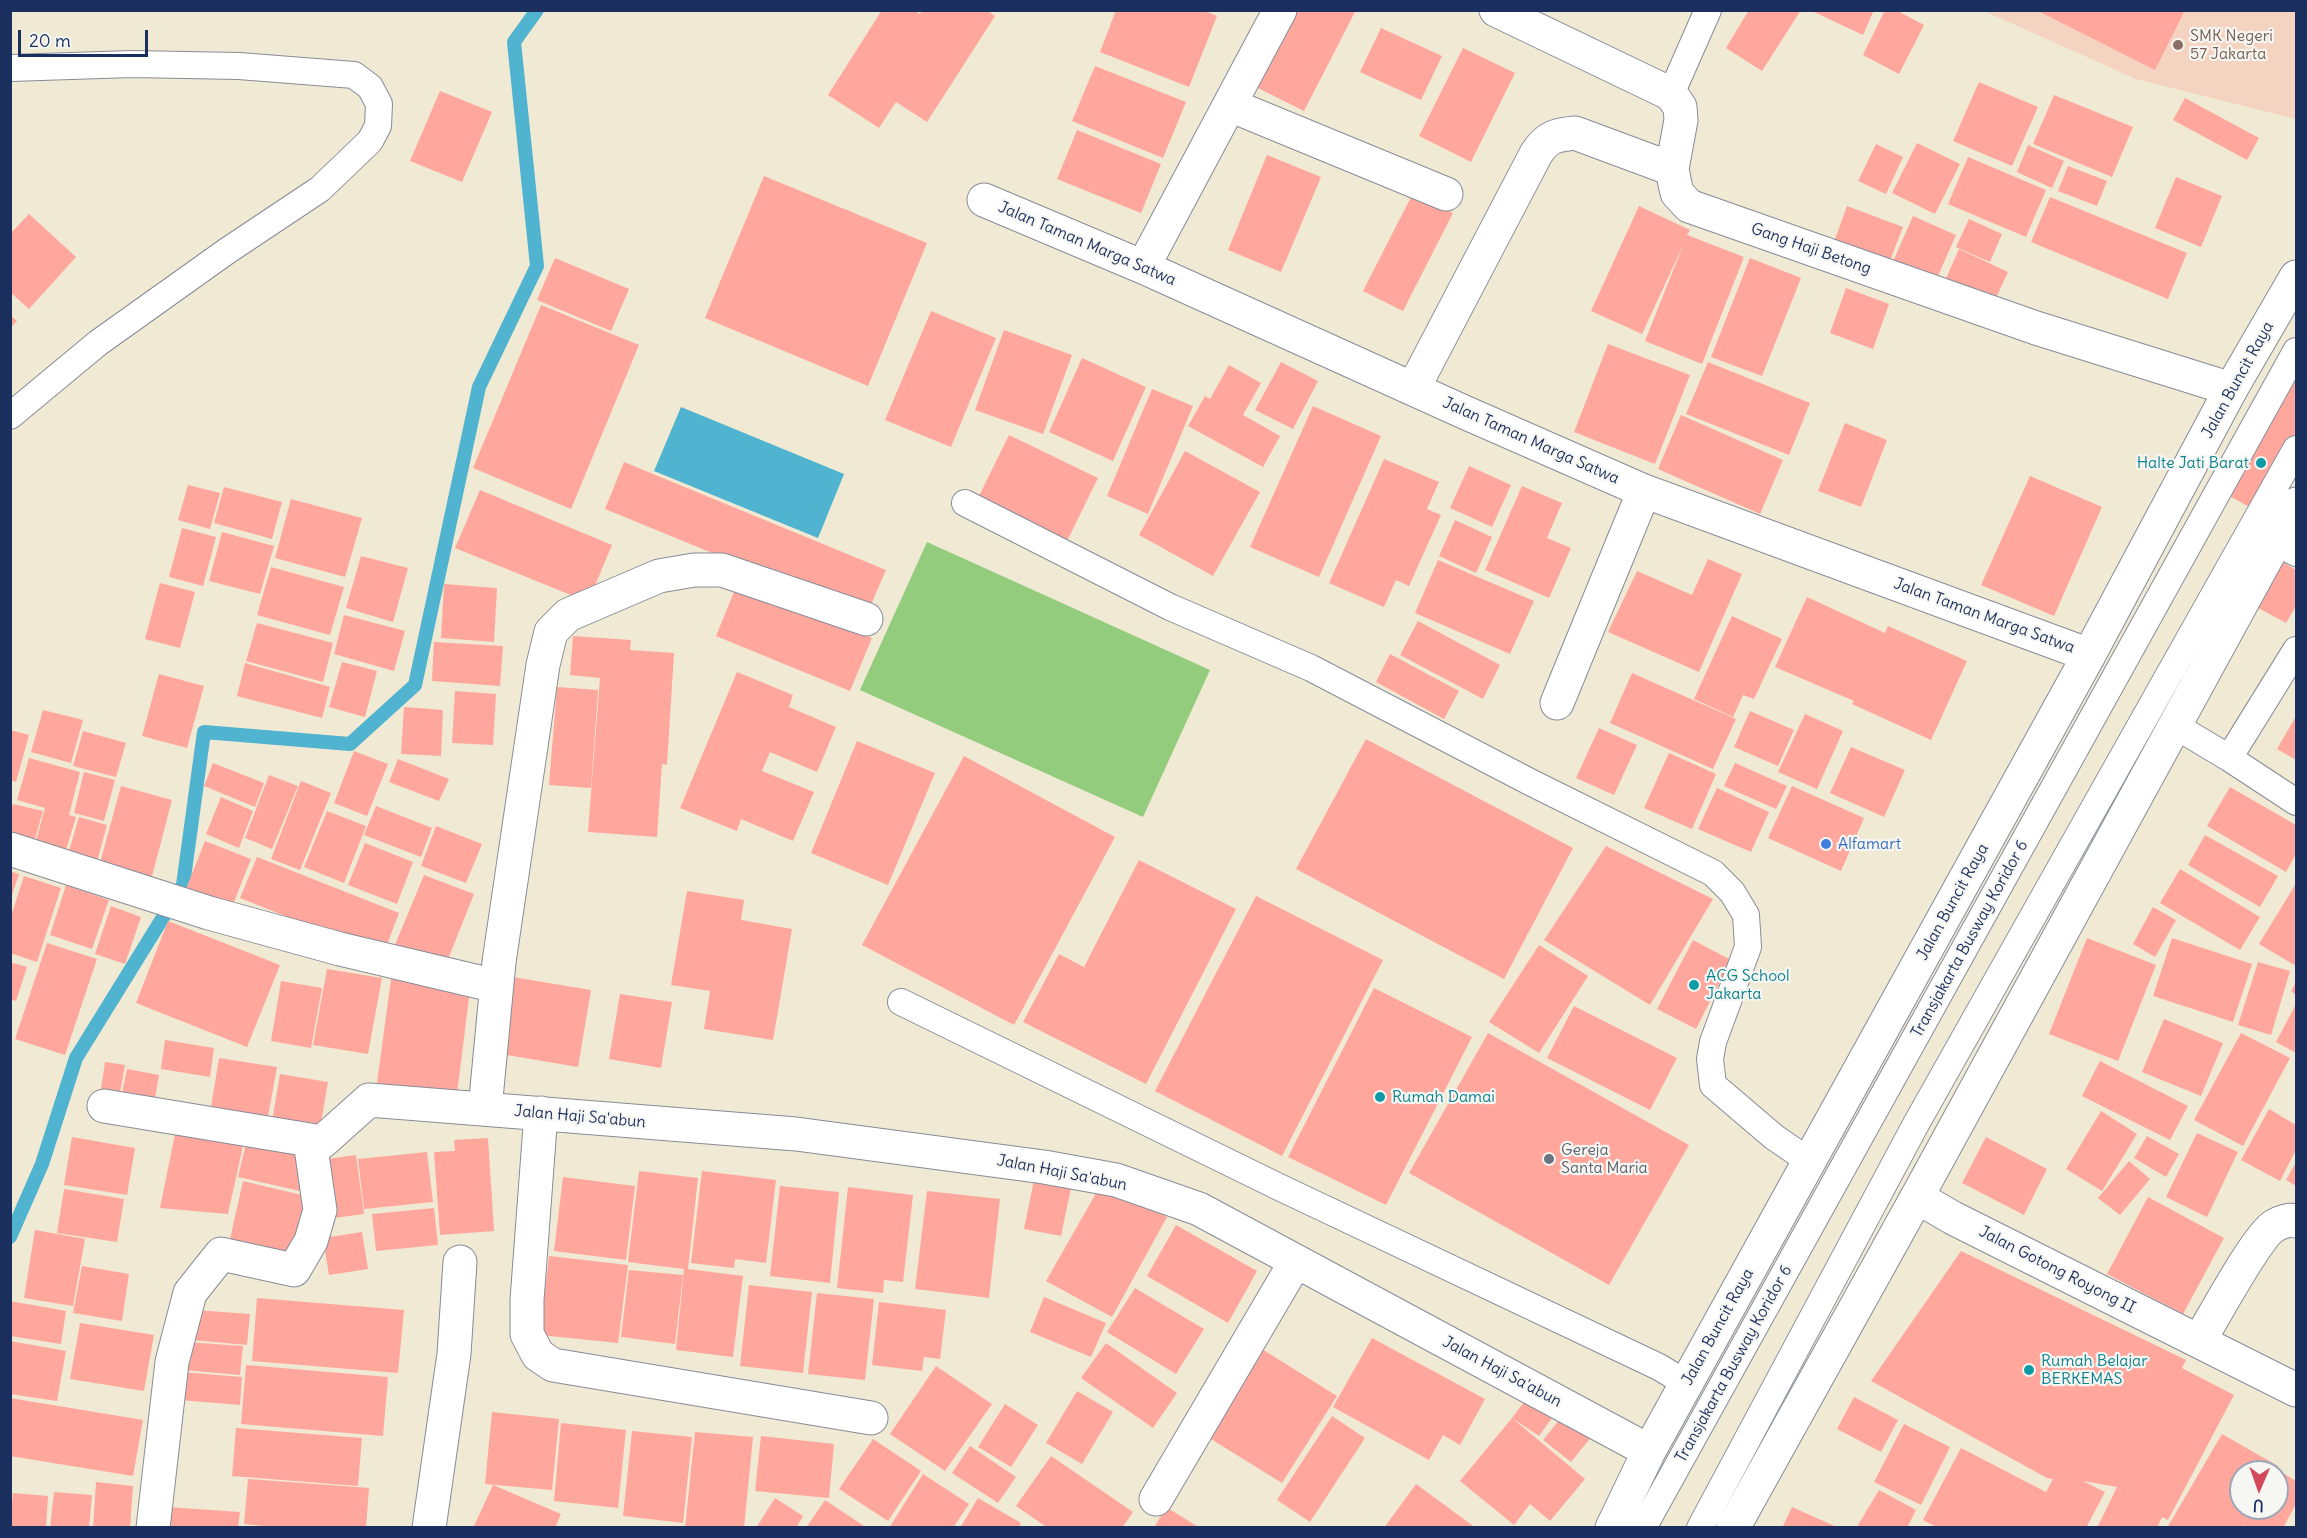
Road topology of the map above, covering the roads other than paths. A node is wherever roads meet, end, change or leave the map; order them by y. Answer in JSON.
{"nodes":[{"id":1,"x":1281,"y":10,"type":"edge"},
{"id":2,"x":1496,"y":10,"type":"edge"},
{"id":3,"x":1708,"y":10,"type":"edge"},
{"id":4,"x":10,"y":68,"type":"edge"},
{"id":5,"x":1671,"y":94,"type":"junction"},
{"id":6,"x":1230,"y":105,"type":"junction"},
{"id":7,"x":1672,"y":169,"type":"junction"},
{"id":8,"x":1446,"y":194,"type":"dead end"},
{"id":9,"x":984,"y":200,"type":"dead end"},
{"id":10,"x":1143,"y":267,"type":"junction"},
{"id":11,"x":2296,"y":278,"type":"edge"},
{"id":12,"x":2296,"y":351,"type":"edge"},
{"id":13,"x":2231,"y":388,"type":"junction"},
{"id":14,"x":1413,"y":389,"type":"junction"},
{"id":15,"x":10,"y":416,"type":"edge"},
{"id":16,"x":2296,"y":448,"type":"edge"},
{"id":17,"x":1644,"y":491,"type":"junction"},
{"id":18,"x":965,"y":503,"type":"dead end"},
{"id":19,"x":2296,"y":504,"type":"edge"},
{"id":20,"x":2286,"y":548,"type":"edge"},
{"id":21,"x":866,"y":619,"type":"dead end"},
{"id":22,"x":2296,"y":650,"type":"edge"},
{"id":23,"x":2089,"y":655,"type":"junction"},
{"id":24,"x":1557,"y":703,"type":"dead end"},
{"id":25,"x":2174,"y":725,"type":"junction"},
{"id":26,"x":2229,"y":758,"type":"junction"},
{"id":27,"x":2296,"y":802,"type":"edge"},
{"id":28,"x":10,"y":849,"type":"edge"},
{"id":29,"x":496,"y":986,"type":"junction"},
{"id":30,"x":901,"y":1002,"type":"dead end"},
{"id":31,"x":104,"y":1106,"type":"dead end"},
{"id":32,"x":485,"y":1109,"type":"junction"},
{"id":33,"x":541,"y":1113,"type":"junction"},
{"id":34,"x":310,"y":1141,"type":"junction"},
{"id":35,"x":1809,"y":1161,"type":"junction"},
{"id":36,"x":1917,"y":1197,"type":"junction"},
{"id":37,"x":2296,"y":1221,"type":"edge"},
{"id":38,"x":460,"y":1262,"type":"dead end"},
{"id":39,"x":1296,"y":1262,"type":"junction"},
{"id":40,"x":2199,"y":1341,"type":"junction"},
{"id":41,"x":1687,"y":1384,"type":"junction"},
{"id":42,"x":2296,"y":1390,"type":"edge"},
{"id":43,"x":871,"y":1418,"type":"dead end"},
{"id":44,"x":1649,"y":1451,"type":"junction"},
{"id":45,"x":1156,"y":1499,"type":"dead end"},
{"id":46,"x":153,"y":1527,"type":"edge"},
{"id":47,"x":429,"y":1527,"type":"edge"},
{"id":48,"x":1612,"y":1527,"type":"edge"},
{"id":49,"x":1643,"y":1527,"type":"edge"},
{"id":50,"x":1700,"y":1527,"type":"edge"},
{"id":51,"x":1733,"y":1527,"type":"edge"}],
"edges":[{"from":1,"to":6,"type":"street"},
{"from":2,"to":5,"type":"street"},
{"from":3,"to":5,"type":"lane"},
{"from":4,"to":15,"type":"lane"},
{"from":5,"to":7,"type":"street","name":"Gang Haji Betong"},
{"from":6,"to":8,"type":"street"},
{"from":6,"to":10,"type":"street"},
{"from":7,"to":13,"type":"street","name":"Gang Haji Betong"},
{"from":7,"to":14,"type":"street"},
{"from":9,"to":10,"type":"street","name":"Jalan Taman Marga Satwa"},
{"from":10,"to":14,"type":"street","name":"Jalan Taman Marga Satwa"},
{"from":11,"to":13,"type":"street","name":"Jalan Buncit Raya"},
{"from":12,"to":49,"type":"lane","name":"Transjakarta Busway Koridor 6"},
{"from":13,"to":23,"type":"street","name":"Jalan Buncit Raya"},
{"from":14,"to":17,"type":"street","name":"Jalan Taman Marga Satwa"},
{"from":16,"to":50,"type":"lane"},
{"from":17,"to":23,"type":"street","name":"Jalan Taman Marga Satwa"},
{"from":17,"to":24,"type":"street"},
{"from":18,"to":35,"type":"lane"},
{"from":19,"to":20,"type":"street"},
{"from":20,"to":25,"type":"street"},
{"from":21,"to":29,"type":"street"},
{"from":22,"to":26,"type":"lane"},
{"from":23,"to":35,"type":"street","name":"Jalan Buncit Raya"},
{"from":25,"to":26,"type":"lane"},
{"from":25,"to":36,"type":"street"},
{"from":26,"to":27,"type":"lane"},
{"from":28,"to":29,"type":"street"},
{"from":29,"to":32,"type":"street"},
{"from":30,"to":41,"type":"lane"},
{"from":31,"to":34,"type":"street"},
{"from":32,"to":33,"type":"street","name":"Jalan Haji Sa'abun"},
{"from":32,"to":34,"type":"street","name":"Jalan Haji Sa'abun"},
{"from":33,"to":39,"type":"street","name":"Jalan Haji Sa'abun"},
{"from":33,"to":43,"type":"street"},
{"from":34,"to":46,"type":"street"},
{"from":35,"to":41,"type":"street","name":"Jalan Buncit Raya"},
{"from":36,"to":40,"type":"street","name":"Jalan Gotong Royong II"},
{"from":36,"to":51,"type":"street"},
{"from":37,"to":40,"type":"street"},
{"from":38,"to":47,"type":"street"},
{"from":39,"to":44,"type":"street","name":"Jalan Haji Sa'abun"},
{"from":39,"to":45,"type":"street"},
{"from":40,"to":42,"type":"street","name":"Jalan Gotong Royong II"},
{"from":41,"to":44,"type":"street","name":"Jalan Buncit Raya"},
{"from":44,"to":48,"type":"street","name":"Jalan Buncit Raya"}]}
